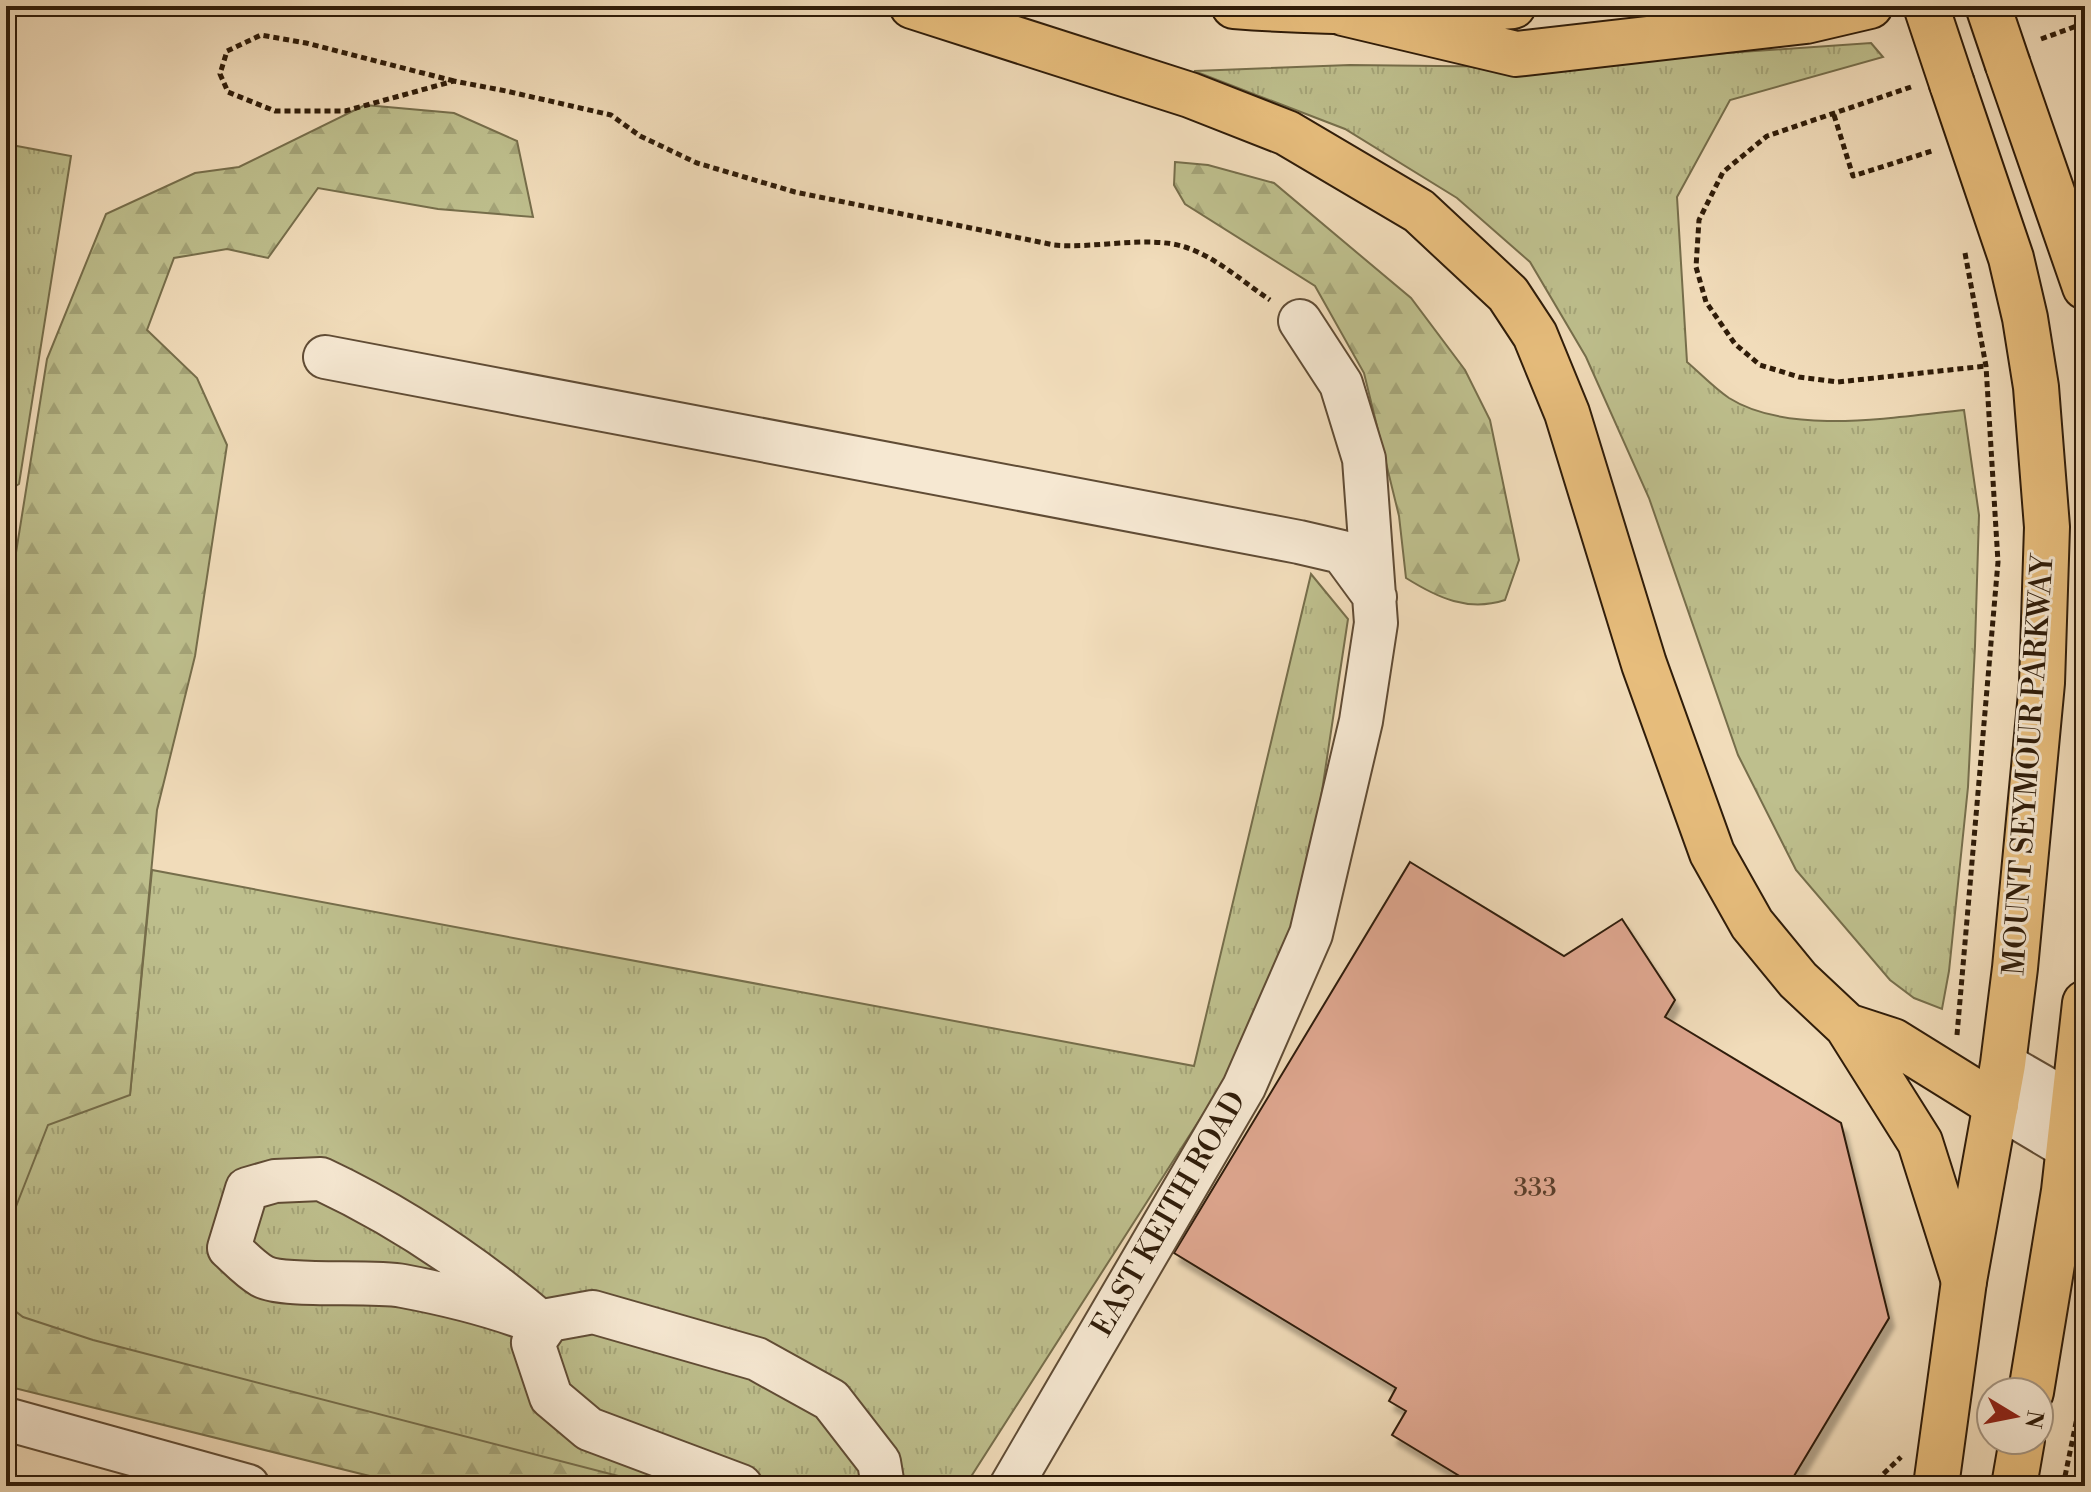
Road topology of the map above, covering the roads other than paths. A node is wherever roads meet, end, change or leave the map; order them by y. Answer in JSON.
{"nodes":[{"id":1,"x":912,"y":6,"type":"edge"},
{"id":2,"x":1234,"y":6,"type":"edge"},
{"id":3,"x":1513,"y":6,"type":"edge"},
{"id":4,"x":1870,"y":6,"type":"edge"},
{"id":5,"x":1926,"y":6,"type":"edge"},
{"id":6,"x":1988,"y":6,"type":"edge"},
{"id":7,"x":1343,"y":13,"type":"junction"},
{"id":8,"x":2085,"y":287,"type":"edge"},
{"id":9,"x":1300,"y":321,"type":"road end"},
{"id":10,"x":325,"y":357,"type":"dead end"},
{"id":11,"x":1375,"y":597,"type":"junction"},
{"id":12,"x":2085,"y":1006,"type":"edge"},
{"id":13,"x":1847,"y":1026,"type":"junction"},
{"id":14,"x":1999,"y":1085,"type":"junction"},
{"id":15,"x":2079,"y":1131,"type":"edge"},
{"id":16,"x":2085,"y":1278,"type":"edge"},
{"id":17,"x":1964,"y":1281,"type":"junction"},
{"id":18,"x":2047,"y":1298,"type":"junction"},
{"id":19,"x":545,"y":1326,"type":"junction"},
{"id":20,"x":2034,"y":1376,"type":"edge"},
{"id":21,"x":6,"y":1419,"type":"edge"},
{"id":22,"x":2019,"y":1456,"type":"edge"},
{"id":23,"x":1919,"y":1475,"type":"edge"},
{"id":24,"x":248,"y":1486,"type":"edge"},
{"id":25,"x":741,"y":1486,"type":"edge"},
{"id":26,"x":873,"y":1486,"type":"edge"},
{"id":27,"x":883,"y":1486,"type":"edge"},
{"id":28,"x":1011,"y":1486,"type":"edge"},
{"id":29,"x":2014,"y":1486,"type":"edge"}],
"edges":[{"from":1,"to":13,"type":"main road"},
{"from":2,"to":7,"type":"main road"},
{"from":3,"to":7,"type":"main road"},
{"from":4,"to":7,"type":"main road"},
{"from":5,"to":14,"type":"main road","name":"MOUNT SEYMOUR PARKWAY","bridge":true},
{"from":6,"to":8,"type":"main road","bridge":true},
{"from":9,"to":11,"type":"street","name":"EAST KEITH ROAD"},
{"from":10,"to":11,"type":"street"},
{"from":11,"to":28,"type":"street","name":"EAST KEITH ROAD"},
{"from":12,"to":15,"type":"main road"},
{"from":13,"to":14,"type":"main road"},
{"from":13,"to":17,"type":"main road"},
{"from":14,"to":15,"type":"street"},
{"from":14,"to":17,"type":"main road","name":"MOUNT SEYMOUR PARKWAY"},
{"from":15,"to":18,"type":"main road"},
{"from":16,"to":18,"type":"main road"},
{"from":17,"to":23,"type":"main road","name":"MOUNT SEYMOUR PARKWAY"},
{"from":18,"to":20,"type":"main road"},
{"from":19,"to":19,"type":"street"},
{"from":19,"to":25,"type":"street"},
{"from":19,"to":27,"type":"street"},
{"from":21,"to":24,"type":"street"},
{"from":22,"to":29,"type":"main road"},
{"from":26,"to":27,"type":"street"}]}
